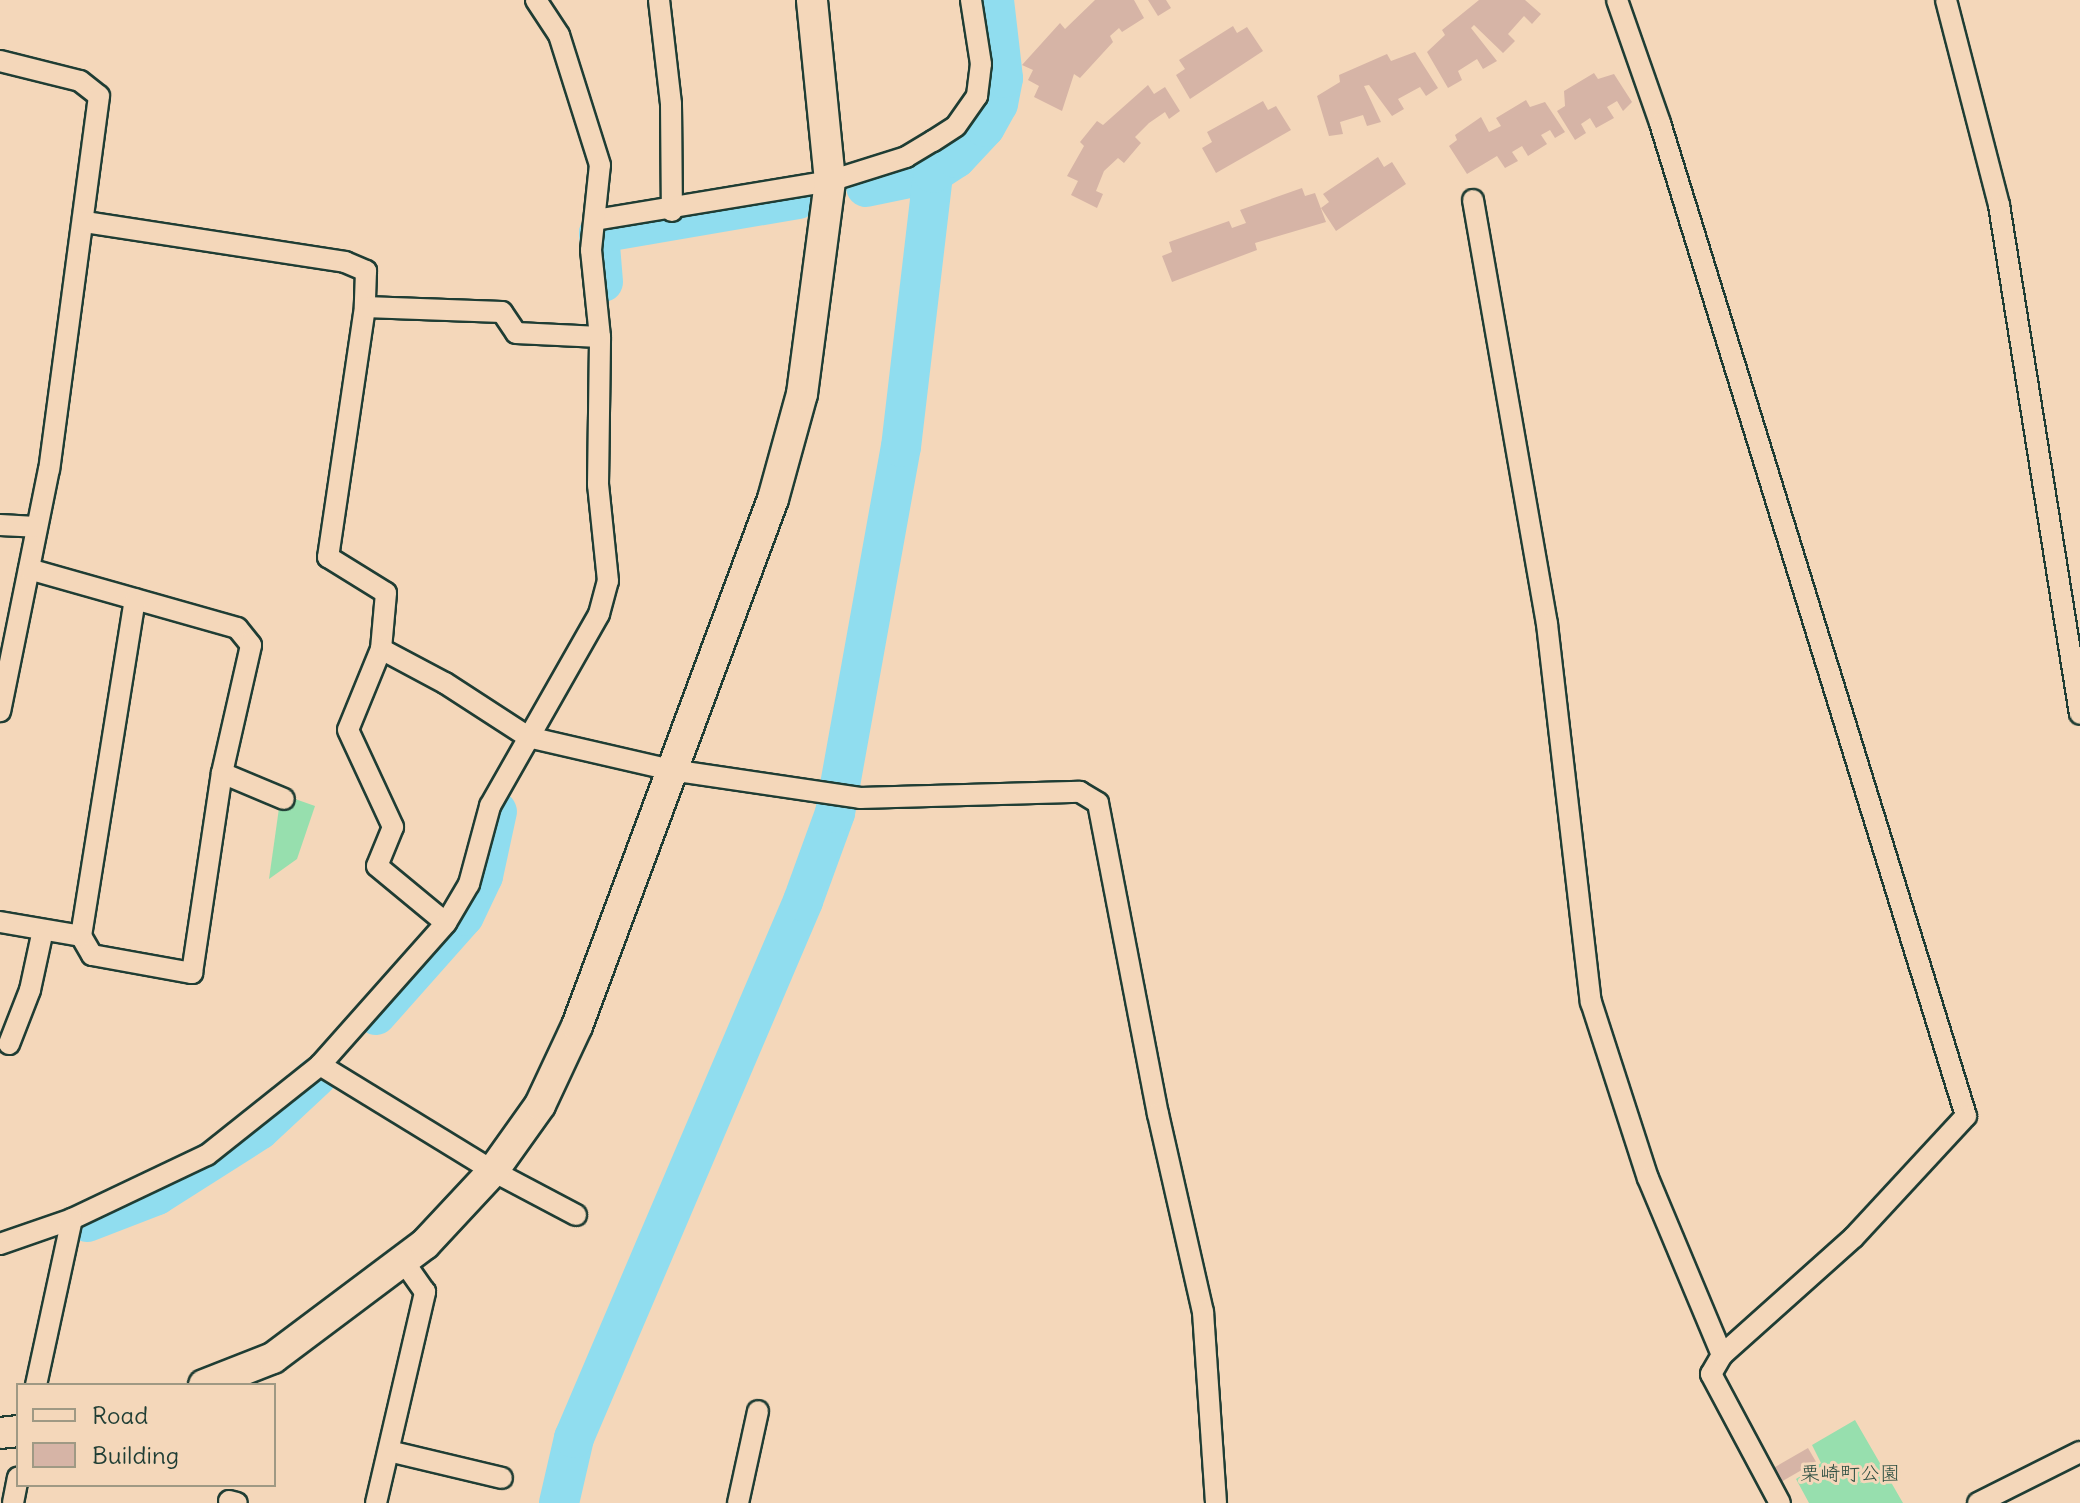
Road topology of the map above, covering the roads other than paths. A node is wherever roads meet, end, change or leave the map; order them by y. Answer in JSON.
{"nodes":[{"id":1,"x":536,"y":0,"type":"edge"},
{"id":2,"x":659,"y":0,"type":"edge"},
{"id":3,"x":812,"y":0,"type":"edge"},
{"id":4,"x":971,"y":0,"type":"edge"},
{"id":5,"x":1617,"y":0,"type":"edge"},
{"id":6,"x":1946,"y":0,"type":"edge"},
{"id":7,"x":0,"y":61,"type":"edge"},
{"id":8,"x":830,"y":181,"type":"junction"},
{"id":9,"x":1473,"y":200,"type":"dead end"},
{"id":10,"x":672,"y":211,"type":"junction"},
{"id":11,"x":595,"y":220,"type":"junction"},
{"id":12,"x":85,"y":222,"type":"junction"},
{"id":13,"x":365,"y":307,"type":"junction"},
{"id":14,"x":600,"y":337,"type":"junction"},
{"id":15,"x":0,"y":525,"type":"edge"},
{"id":16,"x":36,"y":527,"type":"junction"},
{"id":17,"x":29,"y":569,"type":"junction"},
{"id":18,"x":135,"y":599,"type":"junction"},
{"id":19,"x":381,"y":649,"type":"junction"},
{"id":20,"x":0,"y":711,"type":"edge"},
{"id":21,"x":2080,"y":714,"type":"edge"},
{"id":22,"x":528,"y":737,"type":"junction"},
{"id":23,"x":671,"y":770,"type":"junction"},
{"id":24,"x":222,"y":773,"type":"junction"},
{"id":25,"x":284,"y":799,"type":"dead end"},
{"id":26,"x":0,"y":922,"type":"edge"},
{"id":27,"x":446,"y":923,"type":"junction"},
{"id":28,"x":43,"y":930,"type":"junction"},
{"id":29,"x":81,"y":936,"type":"junction"},
{"id":30,"x":9,"y":1044,"type":"dead end"},
{"id":31,"x":320,"y":1065,"type":"junction"},
{"id":32,"x":493,"y":1171,"type":"junction"},
{"id":33,"x":576,"y":1215,"type":"dead end"},
{"id":34,"x":72,"y":1219,"type":"junction"},
{"id":35,"x":0,"y":1244,"type":"edge"},
{"id":36,"x":404,"y":1262,"type":"junction"},
{"id":37,"x":1722,"y":1355,"type":"junction"},
{"id":38,"x":36,"y":1383,"type":"edge"},
{"id":39,"x":209,"y":1383,"type":"edge"},
{"id":40,"x":758,"y":1411,"type":"dead end"},
{"id":41,"x":389,"y":1451,"type":"junction"},
{"id":42,"x":2080,"y":1452,"type":"edge"},
{"id":43,"x":502,"y":1478,"type":"dead end"},
{"id":44,"x":376,"y":1503,"type":"edge"},
{"id":45,"x":738,"y":1503,"type":"edge"},
{"id":46,"x":1216,"y":1503,"type":"edge"},
{"id":47,"x":1780,"y":1503,"type":"edge"},
{"id":48,"x":1978,"y":1503,"type":"edge"}],
"edges":[{"from":1,"to":11,"type":"street"},
{"from":2,"to":10,"type":"street"},
{"from":3,"to":8,"type":"street"},
{"from":4,"to":8,"type":"street"},
{"from":5,"to":37,"type":"street"},
{"from":6,"to":21,"type":"street"},
{"from":7,"to":12,"type":"street"},
{"from":8,"to":10,"type":"street"},
{"from":8,"to":23,"type":"street"},
{"from":9,"to":37,"type":"street"},
{"from":10,"to":11,"type":"street"},
{"from":11,"to":14,"type":"street"},
{"from":12,"to":13,"type":"street"},
{"from":12,"to":16,"type":"street"},
{"from":13,"to":14,"type":"street"},
{"from":13,"to":19,"type":"street"},
{"from":14,"to":22,"type":"street"},
{"from":15,"to":16,"type":"street"},
{"from":16,"to":17,"type":"street"},
{"from":17,"to":18,"type":"street"},
{"from":17,"to":20,"type":"street"},
{"from":18,"to":24,"type":"street"},
{"from":18,"to":29,"type":"street"},
{"from":19,"to":22,"type":"street"},
{"from":19,"to":27,"type":"street"},
{"from":22,"to":23,"type":"street"},
{"from":22,"to":27,"type":"street"},
{"from":23,"to":32,"type":"street"},
{"from":23,"to":46,"type":"street"},
{"from":24,"to":25,"type":"street"},
{"from":24,"to":29,"type":"street"},
{"from":26,"to":28,"type":"street"},
{"from":27,"to":31,"type":"street"},
{"from":28,"to":29,"type":"street"},
{"from":28,"to":30,"type":"street"},
{"from":31,"to":32,"type":"street"},
{"from":31,"to":34,"type":"street"},
{"from":32,"to":33,"type":"street"},
{"from":32,"to":36,"type":"street"},
{"from":34,"to":35,"type":"street"},
{"from":34,"to":38,"type":"street"},
{"from":36,"to":39,"type":"street"},
{"from":36,"to":41,"type":"street"},
{"from":37,"to":47,"type":"street"},
{"from":40,"to":45,"type":"street"},
{"from":41,"to":43,"type":"street"},
{"from":41,"to":44,"type":"street"},
{"from":42,"to":48,"type":"street"}]}
